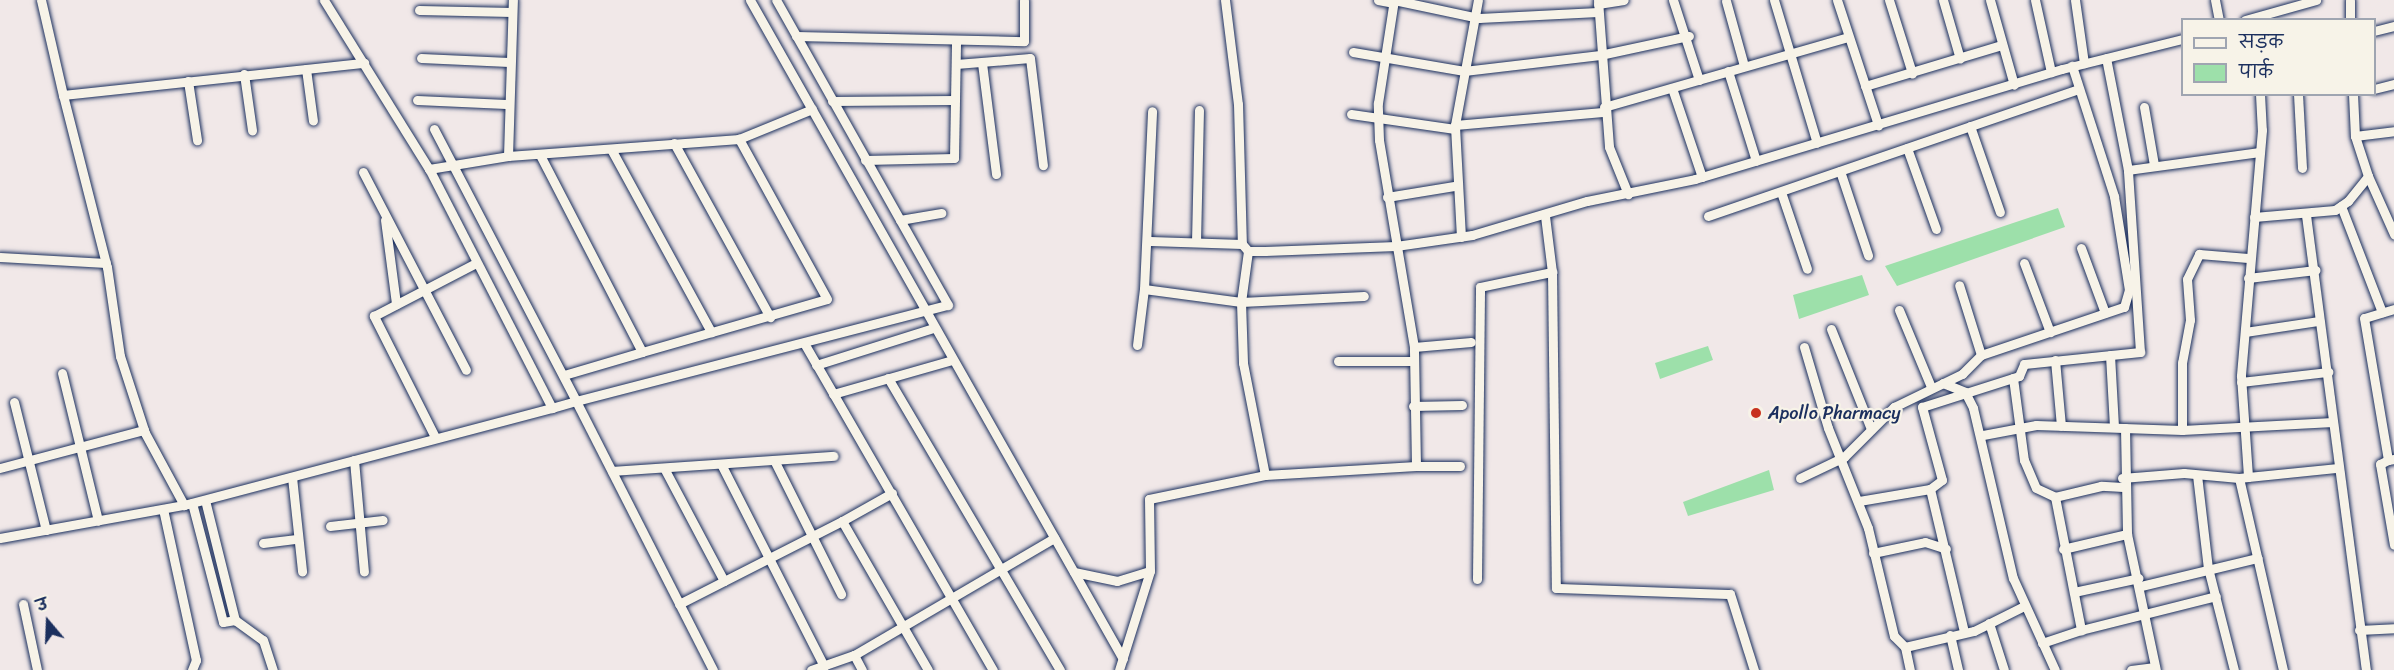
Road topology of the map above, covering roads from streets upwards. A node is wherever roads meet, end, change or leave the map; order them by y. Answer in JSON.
{"nodes":[{"id":1,"x":41,"y":0,"type":"edge"},
{"id":2,"x":324,"y":0,"type":"edge"},
{"id":3,"x":513,"y":0,"type":"edge"},
{"id":4,"x":750,"y":0,"type":"edge"},
{"id":5,"x":776,"y":0,"type":"edge"},
{"id":6,"x":1024,"y":0,"type":"edge"},
{"id":7,"x":1225,"y":0,"type":"edge"},
{"id":8,"x":1378,"y":0,"type":"edge"},
{"id":9,"x":1478,"y":0,"type":"edge"},
{"id":10,"x":1624,"y":0,"type":"edge"},
{"id":11,"x":1673,"y":0,"type":"edge"},
{"id":12,"x":1774,"y":0,"type":"edge"},
{"id":13,"x":1837,"y":0,"type":"edge"},
{"id":14,"x":1889,"y":0,"type":"edge"},
{"id":15,"x":1942,"y":0,"type":"edge"},
{"id":16,"x":1990,"y":0,"type":"edge"},
{"id":17,"x":2035,"y":0,"type":"edge"},
{"id":18,"x":2075,"y":0,"type":"edge"},
{"id":19,"x":2216,"y":0,"type":"edge"},
{"id":20,"x":2316,"y":0,"type":"edge"},
{"id":21,"x":2350,"y":0,"type":"edge"},
{"id":22,"x":1394,"y":1,"type":"edge"},
{"id":23,"x":1726,"y":1,"type":"edge"},
{"id":24,"x":1598,"y":5,"type":"edge"},
{"id":25,"x":2289,"y":9,"type":"junction"},
{"id":26,"x":419,"y":10,"type":"dead end"},
{"id":27,"x":512,"y":12,"type":"junction"},
{"id":28,"x":1476,"y":17,"type":"junction"},
{"id":29,"x":2219,"y":18,"type":"edge"},
{"id":30,"x":2252,"y":18,"type":"edge"},
{"id":31,"x":2290,"y":18,"type":"edge"},
{"id":32,"x":2350,"y":18,"type":"edge"},
{"id":33,"x":2394,"y":26,"type":"edge"},
{"id":34,"x":2376,"y":30,"type":"edge"},
{"id":35,"x":796,"y":36,"type":"junction"},
{"id":36,"x":1686,"y":37,"type":"junction"},
{"id":37,"x":1848,"y":37,"type":"junction"},
{"id":38,"x":2181,"y":39,"type":"edge"},
{"id":39,"x":956,"y":40,"type":"junction"},
{"id":40,"x":2002,"y":45,"type":"junction"},
{"id":41,"x":1353,"y":52,"type":"dead end"},
{"id":42,"x":1788,"y":54,"type":"junction"},
{"id":43,"x":1600,"y":55,"type":"junction"},
{"id":44,"x":421,"y":58,"type":"dead end"},
{"id":45,"x":1386,"y":58,"type":"junction"},
{"id":46,"x":2106,"y":58,"type":"junction"},
{"id":47,"x":1960,"y":59,"type":"junction"},
{"id":48,"x":509,"y":62,"type":"junction"},
{"id":49,"x":364,"y":63,"type":"junction"},
{"id":50,"x":982,"y":63,"type":"junction"},
{"id":51,"x":2084,"y":63,"type":"junction"},
{"id":52,"x":956,"y":64,"type":"junction"},
{"id":53,"x":1744,"y":66,"type":"junction"},
{"id":54,"x":2072,"y":66,"type":"junction"},
{"id":55,"x":306,"y":69,"type":"junction"},
{"id":56,"x":1464,"y":71,"type":"junction"},
{"id":57,"x":1728,"y":71,"type":"junction"},
{"id":58,"x":2051,"y":72,"type":"junction"},
{"id":59,"x":244,"y":74,"type":"junction"},
{"id":60,"x":1912,"y":74,"type":"junction"},
{"id":61,"x":1700,"y":80,"type":"junction"},
{"id":62,"x":188,"y":81,"type":"junction"},
{"id":63,"x":2394,"y":84,"type":"edge"},
{"id":64,"x":2014,"y":85,"type":"junction"},
{"id":65,"x":1865,"y":86,"type":"junction"},
{"id":66,"x":1672,"y":88,"type":"junction"},
{"id":67,"x":2376,"y":88,"type":"edge"},
{"id":68,"x":2078,"y":89,"type":"junction"},
{"id":69,"x":63,"y":95,"type":"junction"},
{"id":70,"x":2260,"y":96,"type":"edge"},
{"id":71,"x":2298,"y":96,"type":"edge"},
{"id":72,"x":2353,"y":96,"type":"edge"},
{"id":73,"x":417,"y":100,"type":"dead end"},
{"id":74,"x":955,"y":100,"type":"junction"},
{"id":75,"x":832,"y":102,"type":"junction"},
{"id":76,"x":506,"y":104,"type":"junction"},
{"id":77,"x":2144,"y":107,"type":"dead end"},
{"id":78,"x":812,"y":109,"type":"junction"},
{"id":79,"x":1199,"y":110,"type":"dead end"},
{"id":80,"x":1605,"y":110,"type":"junction"},
{"id":81,"x":1152,"y":111,"type":"dead end"},
{"id":82,"x":1351,"y":114,"type":"dead end"},
{"id":83,"x":1379,"y":117,"type":"junction"},
{"id":84,"x":313,"y":121,"type":"dead end"},
{"id":85,"x":1878,"y":125,"type":"junction"},
{"id":86,"x":1970,"y":126,"type":"junction"},
{"id":87,"x":1455,"y":127,"type":"junction"},
{"id":88,"x":434,"y":129,"type":"dead end"},
{"id":89,"x":252,"y":130,"type":"dead end"},
{"id":90,"x":2394,"y":131,"type":"edge"},
{"id":91,"x":2355,"y":136,"type":"junction"},
{"id":92,"x":739,"y":139,"type":"junction"},
{"id":93,"x":197,"y":140,"type":"dead end"},
{"id":94,"x":674,"y":143,"type":"junction"},
{"id":95,"x":1817,"y":143,"type":"junction"},
{"id":96,"x":1907,"y":148,"type":"junction"},
{"id":97,"x":611,"y":149,"type":"junction"},
{"id":98,"x":2259,"y":152,"type":"junction"},
{"id":99,"x":540,"y":155,"type":"junction"},
{"id":100,"x":508,"y":156,"type":"junction"},
{"id":101,"x":865,"y":160,"type":"junction"},
{"id":102,"x":1756,"y":161,"type":"junction"},
{"id":103,"x":450,"y":162,"type":"junction"},
{"id":104,"x":1043,"y":165,"type":"dead end"},
{"id":105,"x":2154,"y":165,"type":"junction"},
{"id":106,"x":2302,"y":168,"type":"dead end"},
{"id":107,"x":429,"y":169,"type":"junction"},
{"id":108,"x":2128,"y":170,"type":"junction"},
{"id":109,"x":1840,"y":171,"type":"junction"},
{"id":110,"x":363,"y":172,"type":"dead end"},
{"id":111,"x":996,"y":174,"type":"dead end"},
{"id":112,"x":2368,"y":176,"type":"junction"},
{"id":113,"x":1702,"y":177,"type":"junction"},
{"id":114,"x":1454,"y":186,"type":"junction"},
{"id":115,"x":1781,"y":192,"type":"junction"},
{"id":116,"x":1628,"y":194,"type":"junction"},
{"id":117,"x":1387,"y":197,"type":"junction"},
{"id":118,"x":2341,"y":206,"type":"junction"},
{"id":119,"x":2000,"y":212,"type":"dead end"},
{"id":120,"x":941,"y":213,"type":"dead end"},
{"id":121,"x":385,"y":215,"type":"junction"},
{"id":122,"x":2306,"y":215,"type":"junction"},
{"id":123,"x":1545,"y":216,"type":"junction"},
{"id":124,"x":1708,"y":216,"type":"dead end"},
{"id":125,"x":2254,"y":217,"type":"junction"},
{"id":126,"x":900,"y":220,"type":"junction"},
{"id":127,"x":1936,"y":229,"type":"dead end"},
{"id":128,"x":2394,"y":234,"type":"edge"},
{"id":129,"x":1461,"y":237,"type":"junction"},
{"id":130,"x":1150,"y":241,"type":"junction"},
{"id":131,"x":1196,"y":242,"type":"junction"},
{"id":132,"x":1396,"y":246,"type":"junction"},
{"id":133,"x":1245,"y":248,"type":"junction"},
{"id":134,"x":2081,"y":248,"type":"dead end"},
{"id":135,"x":1868,"y":255,"type":"dead end"},
{"id":136,"x":0,"y":257,"type":"edge"},
{"id":137,"x":2248,"y":258,"type":"junction"},
{"id":138,"x":106,"y":263,"type":"junction"},
{"id":139,"x":476,"y":263,"type":"junction"},
{"id":140,"x":2024,"y":263,"type":"dead end"},
{"id":141,"x":1807,"y":269,"type":"dead end"},
{"id":142,"x":2316,"y":270,"type":"junction"},
{"id":143,"x":1552,"y":272,"type":"junction"},
{"id":144,"x":2248,"y":278,"type":"junction"},
{"id":145,"x":1959,"y":285,"type":"dead end"},
{"id":146,"x":1144,"y":289,"type":"junction"},
{"id":147,"x":424,"y":290,"type":"junction"},
{"id":148,"x":1364,"y":296,"type":"dead end"},
{"id":149,"x":1241,"y":302,"type":"junction"},
{"id":150,"x":396,"y":304,"type":"junction"},
{"id":151,"x":2394,"y":309,"type":"edge"},
{"id":152,"x":1899,"y":310,"type":"dead end"},
{"id":153,"x":924,"y":312,"type":"junction"},
{"id":154,"x":2382,"y":312,"type":"junction"},
{"id":155,"x":2105,"y":314,"type":"junction"},
{"id":156,"x":770,"y":316,"type":"junction"},
{"id":157,"x":2319,"y":321,"type":"junction"},
{"id":158,"x":933,"y":328,"type":"junction"},
{"id":159,"x":1831,"y":329,"type":"dead end"},
{"id":160,"x":711,"y":332,"type":"junction"},
{"id":161,"x":2050,"y":332,"type":"junction"},
{"id":162,"x":2245,"y":333,"type":"junction"},
{"id":163,"x":1471,"y":342,"type":"dead end"},
{"id":164,"x":804,"y":343,"type":"junction"},
{"id":165,"x":1137,"y":345,"type":"dead end"},
{"id":166,"x":1413,"y":346,"type":"junction"},
{"id":167,"x":1804,"y":347,"type":"dead end"},
{"id":168,"x":642,"y":352,"type":"junction"},
{"id":169,"x":1981,"y":355,"type":"junction"},
{"id":170,"x":2110,"y":355,"type":"junction"},
{"id":171,"x":952,"y":360,"type":"junction"},
{"id":172,"x":2055,"y":360,"type":"junction"},
{"id":173,"x":1338,"y":361,"type":"dead end"},
{"id":174,"x":1412,"y":361,"type":"junction"},
{"id":175,"x":816,"y":365,"type":"junction"},
{"id":176,"x":466,"y":370,"type":"dead end"},
{"id":177,"x":2328,"y":372,"type":"junction"},
{"id":178,"x":62,"y":373,"type":"dead end"},
{"id":179,"x":564,"y":375,"type":"junction"},
{"id":180,"x":888,"y":378,"type":"junction"},
{"id":181,"x":2013,"y":378,"type":"junction"},
{"id":182,"x":2241,"y":382,"type":"junction"},
{"id":183,"x":1943,"y":383,"type":"junction"},
{"id":184,"x":1932,"y":387,"type":"junction"},
{"id":185,"x":1965,"y":392,"type":"junction"},
{"id":186,"x":833,"y":394,"type":"junction"},
{"id":187,"x":1910,"y":398,"type":"junction"},
{"id":188,"x":576,"y":401,"type":"junction"},
{"id":189,"x":14,"y":402,"type":"dead end"},
{"id":190,"x":1462,"y":405,"type":"dead end"},
{"id":191,"x":1413,"y":406,"type":"junction"},
{"id":192,"x":552,"y":408,"type":"junction"},
{"id":193,"x":1922,"y":408,"type":"junction"},
{"id":194,"x":2333,"y":422,"type":"junction"},
{"id":195,"x":2061,"y":426,"type":"junction"},
{"id":196,"x":2114,"y":427,"type":"junction"},
{"id":197,"x":2023,"y":428,"type":"junction"},
{"id":198,"x":2125,"y":428,"type":"junction"},
{"id":199,"x":1871,"y":429,"type":"junction"},
{"id":200,"x":2244,"y":429,"type":"junction"},
{"id":201,"x":144,"y":430,"type":"junction"},
{"id":202,"x":2182,"y":430,"type":"junction"},
{"id":203,"x":1983,"y":435,"type":"junction"},
{"id":204,"x":435,"y":437,"type":"junction"},
{"id":205,"x":79,"y":447,"type":"junction"},
{"id":206,"x":833,"y":456,"type":"dead end"},
{"id":207,"x":1844,"y":457,"type":"junction"},
{"id":208,"x":30,"y":460,"type":"junction"},
{"id":209,"x":354,"y":460,"type":"junction"},
{"id":210,"x":774,"y":460,"type":"junction"},
{"id":211,"x":2391,"y":460,"type":"edge"},
{"id":212,"x":721,"y":464,"type":"junction"},
{"id":213,"x":1416,"y":466,"type":"junction"},
{"id":214,"x":1460,"y":466,"type":"dead end"},
{"id":215,"x":0,"y":468,"type":"edge"},
{"id":216,"x":664,"y":468,"type":"junction"},
{"id":217,"x":2337,"y":468,"type":"junction"},
{"id":218,"x":612,"y":471,"type":"junction"},
{"id":219,"x":1265,"y":475,"type":"junction"},
{"id":220,"x":2197,"y":475,"type":"junction"},
{"id":221,"x":292,"y":477,"type":"junction"},
{"id":222,"x":1800,"y":477,"type":"dead end"},
{"id":223,"x":2243,"y":478,"type":"junction"},
{"id":224,"x":2123,"y":482,"type":"junction"},
{"id":225,"x":1930,"y":489,"type":"junction"},
{"id":226,"x":892,"y":493,"type":"junction"},
{"id":227,"x":2055,"y":497,"type":"junction"},
{"id":228,"x":205,"y":500,"type":"junction"},
{"id":229,"x":1859,"y":501,"type":"junction"},
{"id":230,"x":188,"y":504,"type":"junction"},
{"id":231,"x":163,"y":509,"type":"junction"},
{"id":232,"x":383,"y":520,"type":"dead end"},
{"id":233,"x":98,"y":521,"type":"junction"},
{"id":234,"x":842,"y":521,"type":"junction"},
{"id":235,"x":358,"y":523,"type":"junction"},
{"id":236,"x":330,"y":526,"type":"dead end"},
{"id":237,"x":46,"y":530,"type":"junction"},
{"id":238,"x":2127,"y":534,"type":"junction"},
{"id":239,"x":2393,"y":534,"type":"edge"},
{"id":240,"x":812,"y":536,"type":"junction"},
{"id":241,"x":0,"y":538,"type":"edge"},
{"id":242,"x":1054,"y":538,"type":"junction"},
{"id":243,"x":297,"y":539,"type":"junction"},
{"id":244,"x":263,"y":543,"type":"dead end"},
{"id":245,"x":2394,"y":545,"type":"edge"},
{"id":246,"x":1946,"y":549,"type":"junction"},
{"id":247,"x":2063,"y":549,"type":"junction"},
{"id":248,"x":1873,"y":553,"type":"junction"},
{"id":249,"x":768,"y":558,"type":"junction"},
{"id":250,"x":2258,"y":558,"type":"junction"},
{"id":251,"x":1004,"y":568,"type":"junction"},
{"id":252,"x":2208,"y":568,"type":"junction"},
{"id":253,"x":302,"y":571,"type":"dead end"},
{"id":254,"x":1150,"y":571,"type":"junction"},
{"id":255,"x":364,"y":572,"type":"dead end"},
{"id":256,"x":1074,"y":572,"type":"junction"},
{"id":257,"x":1477,"y":579,"type":"dead end"},
{"id":258,"x":724,"y":581,"type":"junction"},
{"id":259,"x":2140,"y":582,"type":"junction"},
{"id":260,"x":2074,"y":592,"type":"junction"},
{"id":261,"x":841,"y":594,"type":"dead end"},
{"id":262,"x":2216,"y":596,"type":"junction"},
{"id":263,"x":952,"y":598,"type":"junction"},
{"id":264,"x":23,"y":604,"type":"dead end"},
{"id":265,"x":679,"y":604,"type":"junction"},
{"id":266,"x":2024,"y":606,"type":"junction"},
{"id":267,"x":2147,"y":615,"type":"junction"},
{"id":268,"x":235,"y":620,"type":"junction"},
{"id":269,"x":1989,"y":623,"type":"junction"},
{"id":270,"x":904,"y":625,"type":"junction"},
{"id":271,"x":2394,"y":629,"type":"edge"},
{"id":272,"x":2081,"y":630,"type":"junction"},
{"id":273,"x":2359,"y":630,"type":"junction"},
{"id":274,"x":1964,"y":632,"type":"junction"},
{"id":275,"x":1950,"y":635,"type":"junction"},
{"id":276,"x":2042,"y":643,"type":"junction"},
{"id":277,"x":1905,"y":647,"type":"junction"},
{"id":278,"x":854,"y":656,"type":"junction"},
{"id":279,"x":1123,"y":659,"type":"junction"},
{"id":280,"x":824,"y":666,"type":"junction"},
{"id":281,"x":2156,"y":668,"type":"edge"},
{"id":282,"x":37,"y":670,"type":"edge"},
{"id":283,"x":192,"y":670,"type":"edge"},
{"id":284,"x":273,"y":670,"type":"edge"},
{"id":285,"x":713,"y":670,"type":"edge"},
{"id":286,"x":812,"y":670,"type":"edge"},
{"id":287,"x":862,"y":670,"type":"edge"},
{"id":288,"x":928,"y":670,"type":"edge"},
{"id":289,"x":993,"y":670,"type":"edge"},
{"id":290,"x":1059,"y":670,"type":"edge"},
{"id":291,"x":1119,"y":670,"type":"edge"},
{"id":292,"x":1754,"y":670,"type":"edge"},
{"id":293,"x":1910,"y":670,"type":"edge"},
{"id":294,"x":1958,"y":670,"type":"edge"},
{"id":295,"x":2004,"y":670,"type":"edge"},
{"id":296,"x":2055,"y":670,"type":"edge"},
{"id":297,"x":2131,"y":670,"type":"edge"},
{"id":298,"x":2234,"y":670,"type":"edge"},
{"id":299,"x":2283,"y":670,"type":"edge"},
{"id":300,"x":2366,"y":670,"type":"edge"}],
"edges":[{"from":1,"to":69,"type":"street"},
{"from":2,"to":49,"type":"street"},
{"from":3,"to":27,"type":"street"},
{"from":4,"to":78,"type":"street"},
{"from":5,"to":35,"type":"street"},
{"from":6,"to":39,"type":"street"},
{"from":7,"to":133,"type":"street"},
{"from":8,"to":22,"type":"street"},
{"from":9,"to":28,"type":"street"},
{"from":10,"to":24,"type":"street"},
{"from":11,"to":36,"type":"street"},
{"from":12,"to":42,"type":"street"},
{"from":13,"to":37,"type":"street"},
{"from":14,"to":60,"type":"street"},
{"from":15,"to":47,"type":"street"},
{"from":16,"to":40,"type":"street"},
{"from":17,"to":58,"type":"street"},
{"from":18,"to":51,"type":"street"},
{"from":19,"to":29,"type":"street"},
{"from":20,"to":25,"type":"street"},
{"from":21,"to":32,"type":"street"},
{"from":22,"to":28,"type":"street"},
{"from":22,"to":45,"type":"street"},
{"from":23,"to":53,"type":"street"},
{"from":24,"to":28,"type":"street"},
{"from":24,"to":43,"type":"street"},
{"from":25,"to":30,"type":"street"},
{"from":25,"to":31,"type":"street"},
{"from":26,"to":27,"type":"street"},
{"from":27,"to":48,"type":"street"},
{"from":28,"to":56,"type":"street"},
{"from":33,"to":34,"type":"street"},
{"from":35,"to":39,"type":"street"},
{"from":35,"to":75,"type":"street"},
{"from":36,"to":43,"type":"street"},
{"from":36,"to":61,"type":"street"},
{"from":37,"to":42,"type":"street"},
{"from":37,"to":65,"type":"street"},
{"from":38,"to":46,"type":"street"},
{"from":39,"to":52,"type":"street"},
{"from":40,"to":47,"type":"street"},
{"from":40,"to":64,"type":"street"},
{"from":41,"to":45,"type":"street"},
{"from":42,"to":53,"type":"street"},
{"from":42,"to":95,"type":"street"},
{"from":43,"to":56,"type":"street"},
{"from":43,"to":80,"type":"street"},
{"from":44,"to":48,"type":"street"},
{"from":45,"to":56,"type":"street"},
{"from":45,"to":83,"type":"street"},
{"from":46,"to":51,"type":"street"},
{"from":46,"to":108,"type":"street"},
{"from":47,"to":60,"type":"street"},
{"from":48,"to":76,"type":"street"},
{"from":49,"to":55,"type":"street"},
{"from":49,"to":107,"type":"street"},
{"from":50,"to":52,"type":"street"},
{"from":50,"to":104,"type":"street"},
{"from":50,"to":111,"type":"street"},
{"from":51,"to":54,"type":"street"},
{"from":52,"to":74,"type":"street"},
{"from":53,"to":57,"type":"street"},
{"from":54,"to":58,"type":"street"},
{"from":54,"to":68,"type":"street"},
{"from":55,"to":59,"type":"street"},
{"from":55,"to":84,"type":"street"},
{"from":56,"to":87,"type":"street"},
{"from":57,"to":61,"type":"street"},
{"from":57,"to":102,"type":"street"},
{"from":58,"to":64,"type":"street"},
{"from":59,"to":62,"type":"street"},
{"from":59,"to":89,"type":"street"},
{"from":60,"to":65,"type":"street"},
{"from":61,"to":66,"type":"street"},
{"from":62,"to":69,"type":"street"},
{"from":62,"to":93,"type":"street"},
{"from":63,"to":67,"type":"street"},
{"from":64,"to":85,"type":"street"},
{"from":65,"to":85,"type":"street"},
{"from":66,"to":80,"type":"street"},
{"from":66,"to":113,"type":"street"},
{"from":68,"to":86,"type":"street"},
{"from":68,"to":155,"type":"street"},
{"from":69,"to":138,"type":"street"},
{"from":70,"to":98,"type":"street"},
{"from":71,"to":106,"type":"street"},
{"from":72,"to":91,"type":"street"},
{"from":73,"to":76,"type":"street"},
{"from":74,"to":75,"type":"street"},
{"from":74,"to":101,"type":"street"},
{"from":75,"to":101,"type":"street"},
{"from":76,"to":100,"type":"street"},
{"from":77,"to":105,"type":"street"},
{"from":78,"to":92,"type":"street"},
{"from":78,"to":153,"type":"street"},
{"from":79,"to":131,"type":"street"},
{"from":80,"to":87,"type":"street"},
{"from":80,"to":116,"type":"street"},
{"from":81,"to":130,"type":"street"},
{"from":82,"to":83,"type":"street"},
{"from":83,"to":87,"type":"street"},
{"from":83,"to":117,"type":"street"},
{"from":85,"to":95,"type":"street"},
{"from":86,"to":96,"type":"street"},
{"from":86,"to":119,"type":"street"},
{"from":87,"to":114,"type":"street"},
{"from":88,"to":103,"type":"street"},
{"from":90,"to":91,"type":"street"},
{"from":91,"to":112,"type":"street"},
{"from":92,"to":94,"type":"street"},
{"from":92,"to":156,"type":"street"},
{"from":94,"to":97,"type":"street"},
{"from":94,"to":156,"type":"street"},
{"from":95,"to":102,"type":"street"},
{"from":96,"to":109,"type":"street"},
{"from":96,"to":127,"type":"street"},
{"from":97,"to":99,"type":"street"},
{"from":97,"to":160,"type":"street"},
{"from":98,"to":105,"type":"street"},
{"from":98,"to":125,"type":"street"},
{"from":99,"to":100,"type":"street"},
{"from":99,"to":168,"type":"street"},
{"from":100,"to":103,"type":"street"},
{"from":101,"to":126,"type":"street"},
{"from":102,"to":113,"type":"street"},
{"from":103,"to":107,"type":"street"},
{"from":103,"to":179,"type":"street"},
{"from":105,"to":108,"type":"street"},
{"from":107,"to":139,"type":"street"},
{"from":108,"to":170,"type":"street"},
{"from":109,"to":115,"type":"street"},
{"from":109,"to":135,"type":"street"},
{"from":110,"to":121,"type":"street"},
{"from":112,"to":118,"type":"street"},
{"from":112,"to":128,"type":"street"},
{"from":113,"to":116,"type":"street"},
{"from":114,"to":117,"type":"street"},
{"from":114,"to":129,"type":"street"},
{"from":115,"to":124,"type":"street"},
{"from":115,"to":141,"type":"street"},
{"from":116,"to":123,"type":"street"},
{"from":117,"to":132,"type":"street"},
{"from":118,"to":122,"type":"street"},
{"from":118,"to":154,"type":"street"},
{"from":120,"to":126,"type":"street"},
{"from":121,"to":147,"type":"street"},
{"from":121,"to":150,"type":"street"},
{"from":122,"to":125,"type":"street"},
{"from":122,"to":142,"type":"street"},
{"from":123,"to":129,"type":"street"},
{"from":123,"to":143,"type":"street"},
{"from":125,"to":137,"type":"street"},
{"from":126,"to":153,"type":"street"},
{"from":129,"to":132,"type":"street"},
{"from":130,"to":131,"type":"street"},
{"from":130,"to":146,"type":"street"},
{"from":131,"to":133,"type":"street"},
{"from":132,"to":133,"type":"street"},
{"from":132,"to":166,"type":"street"},
{"from":133,"to":149,"type":"street"},
{"from":134,"to":155,"type":"street"},
{"from":136,"to":138,"type":"street"},
{"from":137,"to":144,"type":"street"},
{"from":137,"to":202,"type":"street"},
{"from":138,"to":201,"type":"street"},
{"from":139,"to":147,"type":"street"},
{"from":139,"to":192,"type":"street"},
{"from":140,"to":161,"type":"street"},
{"from":142,"to":144,"type":"street"},
{"from":142,"to":157,"type":"street"},
{"from":143,"to":257,"type":"street"},
{"from":143,"to":292,"type":"street"},
{"from":144,"to":162,"type":"street"},
{"from":145,"to":169,"type":"street"},
{"from":146,"to":149,"type":"street"},
{"from":146,"to":165,"type":"street"},
{"from":147,"to":150,"type":"street"},
{"from":147,"to":176,"type":"street"},
{"from":148,"to":149,"type":"street"},
{"from":149,"to":219,"type":"street"},
{"from":150,"to":204,"type":"street"},
{"from":151,"to":154,"type":"street"},
{"from":152,"to":184,"type":"street"},
{"from":153,"to":158,"type":"street"},
{"from":153,"to":164,"type":"street"},
{"from":154,"to":211,"type":"street"},
{"from":155,"to":161,"type":"street"},
{"from":156,"to":160,"type":"street"},
{"from":157,"to":162,"type":"street"},
{"from":157,"to":177,"type":"street"},
{"from":158,"to":171,"type":"street"},
{"from":158,"to":175,"type":"street"},
{"from":159,"to":199,"type":"street"},
{"from":160,"to":168,"type":"street"},
{"from":161,"to":169,"type":"street"},
{"from":162,"to":182,"type":"street"},
{"from":163,"to":166,"type":"street"},
{"from":164,"to":175,"type":"street"},
{"from":164,"to":188,"type":"street"},
{"from":166,"to":174,"type":"street"},
{"from":167,"to":207,"type":"street"},
{"from":168,"to":179,"type":"street"},
{"from":169,"to":183,"type":"street"},
{"from":170,"to":172,"type":"street"},
{"from":170,"to":196,"type":"street"},
{"from":171,"to":180,"type":"street"},
{"from":171,"to":242,"type":"street"},
{"from":172,"to":181,"type":"street"},
{"from":172,"to":195,"type":"street"},
{"from":173,"to":174,"type":"street"},
{"from":174,"to":191,"type":"street"},
{"from":175,"to":186,"type":"street"},
{"from":177,"to":182,"type":"street"},
{"from":177,"to":194,"type":"street"},
{"from":178,"to":205,"type":"street"},
{"from":179,"to":188,"type":"street"},
{"from":180,"to":186,"type":"street"},
{"from":180,"to":251,"type":"street"},
{"from":181,"to":185,"type":"street"},
{"from":181,"to":197,"type":"street"},
{"from":182,"to":200,"type":"street"},
{"from":183,"to":184,"type":"street"},
{"from":183,"to":185,"type":"street"},
{"from":184,"to":187,"type":"street"},
{"from":185,"to":193,"type":"street"},
{"from":185,"to":203,"type":"street"},
{"from":186,"to":226,"type":"street"},
{"from":187,"to":193,"type":"street"},
{"from":187,"to":199,"type":"street"},
{"from":188,"to":192,"type":"street"},
{"from":188,"to":218,"type":"street"},
{"from":189,"to":208,"type":"street"},
{"from":190,"to":191,"type":"street"},
{"from":191,"to":213,"type":"street"},
{"from":192,"to":204,"type":"street"},
{"from":193,"to":225,"type":"street"},
{"from":194,"to":200,"type":"street"},
{"from":194,"to":217,"type":"street"},
{"from":195,"to":196,"type":"street"},
{"from":195,"to":197,"type":"street"},
{"from":196,"to":198,"type":"street"},
{"from":197,"to":203,"type":"street"},
{"from":197,"to":227,"type":"street"},
{"from":198,"to":202,"type":"street"},
{"from":198,"to":224,"type":"street"},
{"from":199,"to":207,"type":"street"},
{"from":200,"to":202,"type":"street"},
{"from":200,"to":223,"type":"street"},
{"from":201,"to":205,"type":"street"},
{"from":201,"to":230,"type":"street"},
{"from":203,"to":266,"type":"street"},
{"from":204,"to":209,"type":"street"},
{"from":205,"to":208,"type":"street"},
{"from":205,"to":233,"type":"street"},
{"from":206,"to":210,"type":"street"},
{"from":207,"to":222,"type":"street"},
{"from":207,"to":229,"type":"street"},
{"from":208,"to":215,"type":"street"},
{"from":208,"to":237,"type":"street"},
{"from":209,"to":221,"type":"street"},
{"from":209,"to":235,"type":"street"},
{"from":210,"to":212,"type":"street"},
{"from":210,"to":240,"type":"street"},
{"from":211,"to":239,"type":"street"},
{"from":212,"to":216,"type":"street"},
{"from":212,"to":249,"type":"street"},
{"from":213,"to":214,"type":"street"},
{"from":213,"to":219,"type":"street"},
{"from":216,"to":218,"type":"street"},
{"from":216,"to":258,"type":"street"},
{"from":217,"to":223,"type":"street"},
{"from":217,"to":273,"type":"street"},
{"from":218,"to":265,"type":"street"},
{"from":219,"to":254,"type":"street"},
{"from":220,"to":223,"type":"street"},
{"from":220,"to":224,"type":"street"},
{"from":220,"to":252,"type":"street"},
{"from":221,"to":228,"type":"street"},
{"from":221,"to":243,"type":"street"},
{"from":223,"to":250,"type":"street"},
{"from":224,"to":227,"type":"street"},
{"from":224,"to":238,"type":"street"},
{"from":225,"to":229,"type":"street"},
{"from":225,"to":246,"type":"street"},
{"from":226,"to":234,"type":"street"},
{"from":226,"to":263,"type":"street"},
{"from":227,"to":247,"type":"street"},
{"from":228,"to":230,"type":"street"},
{"from":228,"to":268,"type":"street"},
{"from":229,"to":248,"type":"street"},
{"from":230,"to":231,"type":"street"},
{"from":230,"to":268,"type":"street"},
{"from":231,"to":233,"type":"street"},
{"from":231,"to":283,"type":"street"},
{"from":232,"to":235,"type":"street"},
{"from":233,"to":237,"type":"street"},
{"from":234,"to":240,"type":"street"},
{"from":234,"to":270,"type":"street"},
{"from":235,"to":236,"type":"street"},
{"from":235,"to":255,"type":"street"},
{"from":237,"to":241,"type":"street"},
{"from":238,"to":247,"type":"street"},
{"from":238,"to":259,"type":"street"},
{"from":239,"to":245,"type":"street"},
{"from":240,"to":249,"type":"street"},
{"from":240,"to":261,"type":"street"},
{"from":242,"to":251,"type":"street"},
{"from":242,"to":256,"type":"street"},
{"from":243,"to":244,"type":"street"},
{"from":243,"to":253,"type":"street"},
{"from":246,"to":248,"type":"street"},
{"from":246,"to":274,"type":"street"},
{"from":247,"to":260,"type":"street"},
{"from":248,"to":277,"type":"street"},
{"from":249,"to":258,"type":"street"},
{"from":249,"to":280,"type":"street"},
{"from":250,"to":252,"type":"street"},
{"from":250,"to":299,"type":"street"},
{"from":251,"to":263,"type":"street"},
{"from":251,"to":290,"type":"street"},
{"from":252,"to":259,"type":"street"},
{"from":252,"to":262,"type":"street"},
{"from":254,"to":256,"type":"street"},
{"from":254,"to":279,"type":"street"},
{"from":256,"to":279,"type":"street"},
{"from":258,"to":265,"type":"street"},
{"from":259,"to":260,"type":"street"},
{"from":259,"to":267,"type":"street"},
{"from":260,"to":272,"type":"street"},
{"from":262,"to":267,"type":"street"},
{"from":262,"to":298,"type":"street"},
{"from":263,"to":270,"type":"street"},
{"from":263,"to":289,"type":"street"},
{"from":264,"to":282,"type":"street"},
{"from":265,"to":285,"type":"street"},
{"from":266,"to":269,"type":"street"},
{"from":266,"to":276,"type":"street"},
{"from":267,"to":272,"type":"street"},
{"from":267,"to":281,"type":"street"},
{"from":268,"to":284,"type":"street"},
{"from":269,"to":274,"type":"street"},
{"from":269,"to":295,"type":"street"},
{"from":270,"to":278,"type":"street"},
{"from":270,"to":288,"type":"street"},
{"from":271,"to":273,"type":"street"},
{"from":272,"to":276,"type":"street"},
{"from":273,"to":300,"type":"street"},
{"from":274,"to":275,"type":"street"},
{"from":275,"to":277,"type":"street"},
{"from":275,"to":294,"type":"street"},
{"from":276,"to":296,"type":"street"},
{"from":277,"to":293,"type":"street"},
{"from":278,"to":280,"type":"street"},
{"from":278,"to":287,"type":"street"},
{"from":279,"to":291,"type":"street"},
{"from":280,"to":286,"type":"street"},
{"from":281,"to":297,"type":"street"}]}
